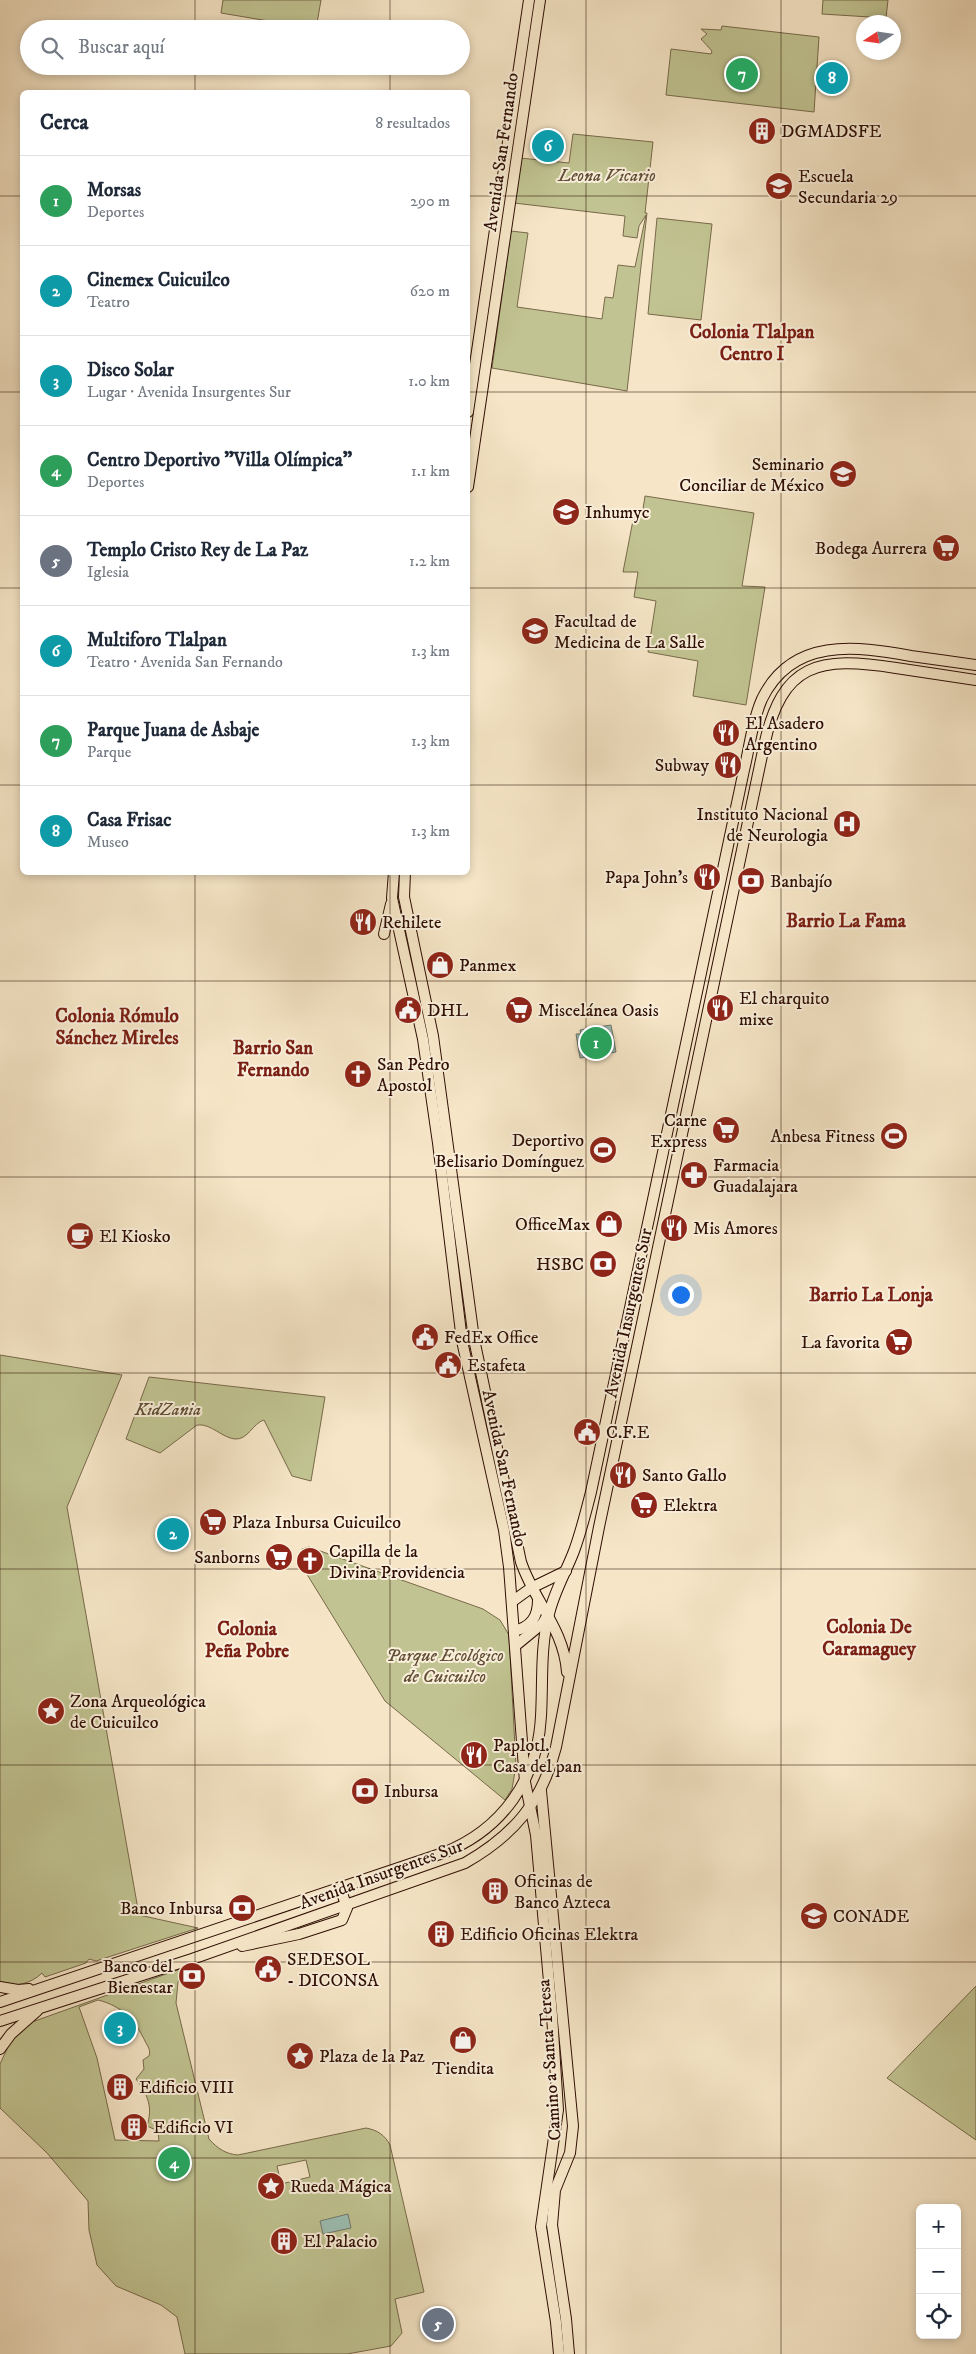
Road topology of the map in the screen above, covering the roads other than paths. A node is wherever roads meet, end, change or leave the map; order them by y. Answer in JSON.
{"nodes":[{"id":1,"x":529,"y":0,"type":"edge"},
{"id":2,"x":540,"y":0,"type":"edge"},
{"id":3,"x":470,"y":398,"type":"edge"},
{"id":4,"x":470,"y":473,"type":"edge"},
{"id":5,"x":976,"y":665,"type":"edge"},
{"id":6,"x":976,"y":680,"type":"edge"},
{"id":7,"x":394,"y":875,"type":"edge"},
{"id":8,"x":405,"y":875,"type":"edge"},
{"id":9,"x":392,"y":898,"type":"junction"},
{"id":10,"x":384,"y":934,"type":"dead end"},
{"id":11,"x":566,"y":1571,"type":"junction"},
{"id":12,"x":531,"y":1588,"type":"junction"},
{"id":13,"x":538,"y":1600,"type":"junction"},
{"id":14,"x":513,"y":1601,"type":"junction"},
{"id":15,"x":549,"y":1614,"type":"junction"},
{"id":16,"x":514,"y":1631,"type":"junction"},
{"id":17,"x":515,"y":1646,"type":"junction"},
{"id":18,"x":568,"y":1687,"type":"junction"},
{"id":19,"x":524,"y":1756,"type":"junction"},
{"id":20,"x":531,"y":1767,"type":"junction"},
{"id":21,"x":548,"y":1777,"type":"junction"},
{"id":22,"x":525,"y":1782,"type":"junction"},
{"id":23,"x":541,"y":1792,"type":"junction"},
{"id":24,"x":531,"y":1806,"type":"junction"},
{"id":25,"x":512,"y":1829,"type":"junction"},
{"id":26,"x":536,"y":1835,"type":"junction"},
{"id":27,"x":542,"y":1848,"type":"junction"},
{"id":28,"x":340,"y":1887,"type":"junction"},
{"id":29,"x":346,"y":1904,"type":"junction"},
{"id":30,"x":0,"y":1987,"type":"edge"},
{"id":31,"x":42,"y":1988,"type":"junction"},
{"id":32,"x":0,"y":2002,"type":"edge"},
{"id":33,"x":43,"y":2006,"type":"junction"},
{"id":34,"x":0,"y":2021,"type":"edge"},
{"id":35,"x":0,"y":2049,"type":"edge"},
{"id":36,"x":549,"y":2170,"type":"junction"},
{"id":37,"x":562,"y":2173,"type":"junction"},
{"id":38,"x":561,"y":2326,"type":"junction"},
{"id":39,"x":558,"y":2354,"type":"edge"},
{"id":40,"x":568,"y":2354,"type":"edge"}],
"edges":[{"from":1,"to":3,"type":"main road","name":"Avenida San Fernando"},
{"from":2,"to":4,"type":"main road","name":"Avenida San Fernando"},
{"from":5,"to":11,"type":"main road","name":"Avenida Insurgentes Sur"},
{"from":6,"to":18,"type":"main road","name":"Avenida Insurgentes Sur"},
{"from":7,"to":9,"type":"main road","name":"Avenida San Fernando"},
{"from":8,"to":12,"type":"main road","name":"Avenida San Fernando"},
{"from":9,"to":10,"type":"main road"},
{"from":9,"to":14,"type":"main road","name":"Avenida San Fernando"},
{"from":11,"to":12,"type":"main road"},
{"from":11,"to":15,"type":"main road","name":"Avenida Insurgentes Sur"},
{"from":12,"to":13,"type":"main road","name":"Avenida San Fernando"},
{"from":12,"to":14,"type":"main road"},
{"from":13,"to":15,"type":"main road","name":"Avenida San Fernando"},
{"from":13,"to":16,"type":"main road"},
{"from":14,"to":16,"type":"main road","name":"Avenida San Fernando"},
{"from":15,"to":17,"type":"main road"},
{"from":15,"to":18,"type":"main road","name":"Avenida San Fernando"},
{"from":15,"to":20,"type":"main road","name":"Avenida Insurgentes Sur"},
{"from":16,"to":17,"type":"main road","name":"Avenida San Fernando"},
{"from":17,"to":19,"type":"main road","name":"Avenida San Fernando"},
{"from":18,"to":21,"type":"main road","name":"Avenida Insurgentes Sur"},
{"from":19,"to":20,"type":"main road"},
{"from":19,"to":22,"type":"main road","name":"Avenida San Fernando"},
{"from":20,"to":21,"type":"main road"},
{"from":20,"to":22,"type":"main road","name":"Avenida Insurgentes Sur"},
{"from":21,"to":23,"type":"main road","name":"Avenida Insurgentes Sur"},
{"from":22,"to":24,"type":"main road","name":"Avenida San Fernando"},
{"from":22,"to":28,"type":"main road","name":"Avenida Insurgentes Sur"},
{"from":23,"to":24,"type":"main road","name":"Avenida Insurgentes Sur"},
{"from":23,"to":27,"type":"main road","name":"Camino a Santa Teresa"},
{"from":24,"to":25,"type":"main road","name":"Avenida Insurgentes Sur"},
{"from":24,"to":26,"type":"main road","name":"Camino a Santa Teresa"},
{"from":25,"to":26,"type":"main road"},
{"from":25,"to":29,"type":"main road","name":"Avenida Insurgentes Sur"},
{"from":26,"to":27,"type":"main road","name":"Camino a Santa Teresa"},
{"from":27,"to":36,"type":"main road","name":"Camino a Santa Teresa"},
{"from":27,"to":37,"type":"main road","name":"Camino a Santa Teresa"},
{"from":28,"to":29,"type":"main road"},
{"from":28,"to":31,"type":"main road","name":"Avenida Insurgentes Sur"},
{"from":29,"to":33,"type":"main road"},
{"from":30,"to":31,"type":"main road"},
{"from":31,"to":32,"type":"main road","name":"Avenida Insurgentes Sur"},
{"from":33,"to":34,"type":"main road"},
{"from":33,"to":35,"type":"main road"},
{"from":36,"to":37,"type":"main road"},
{"from":36,"to":38,"type":"main road","name":"Camino a Santa Teresa"},
{"from":37,"to":38,"type":"main road","name":"Camino a Santa Teresa"},
{"from":38,"to":39,"type":"main road","name":"Camino a Santa Teresa"},
{"from":38,"to":40,"type":"main road","name":"Camino a Santa Teresa"}]}
